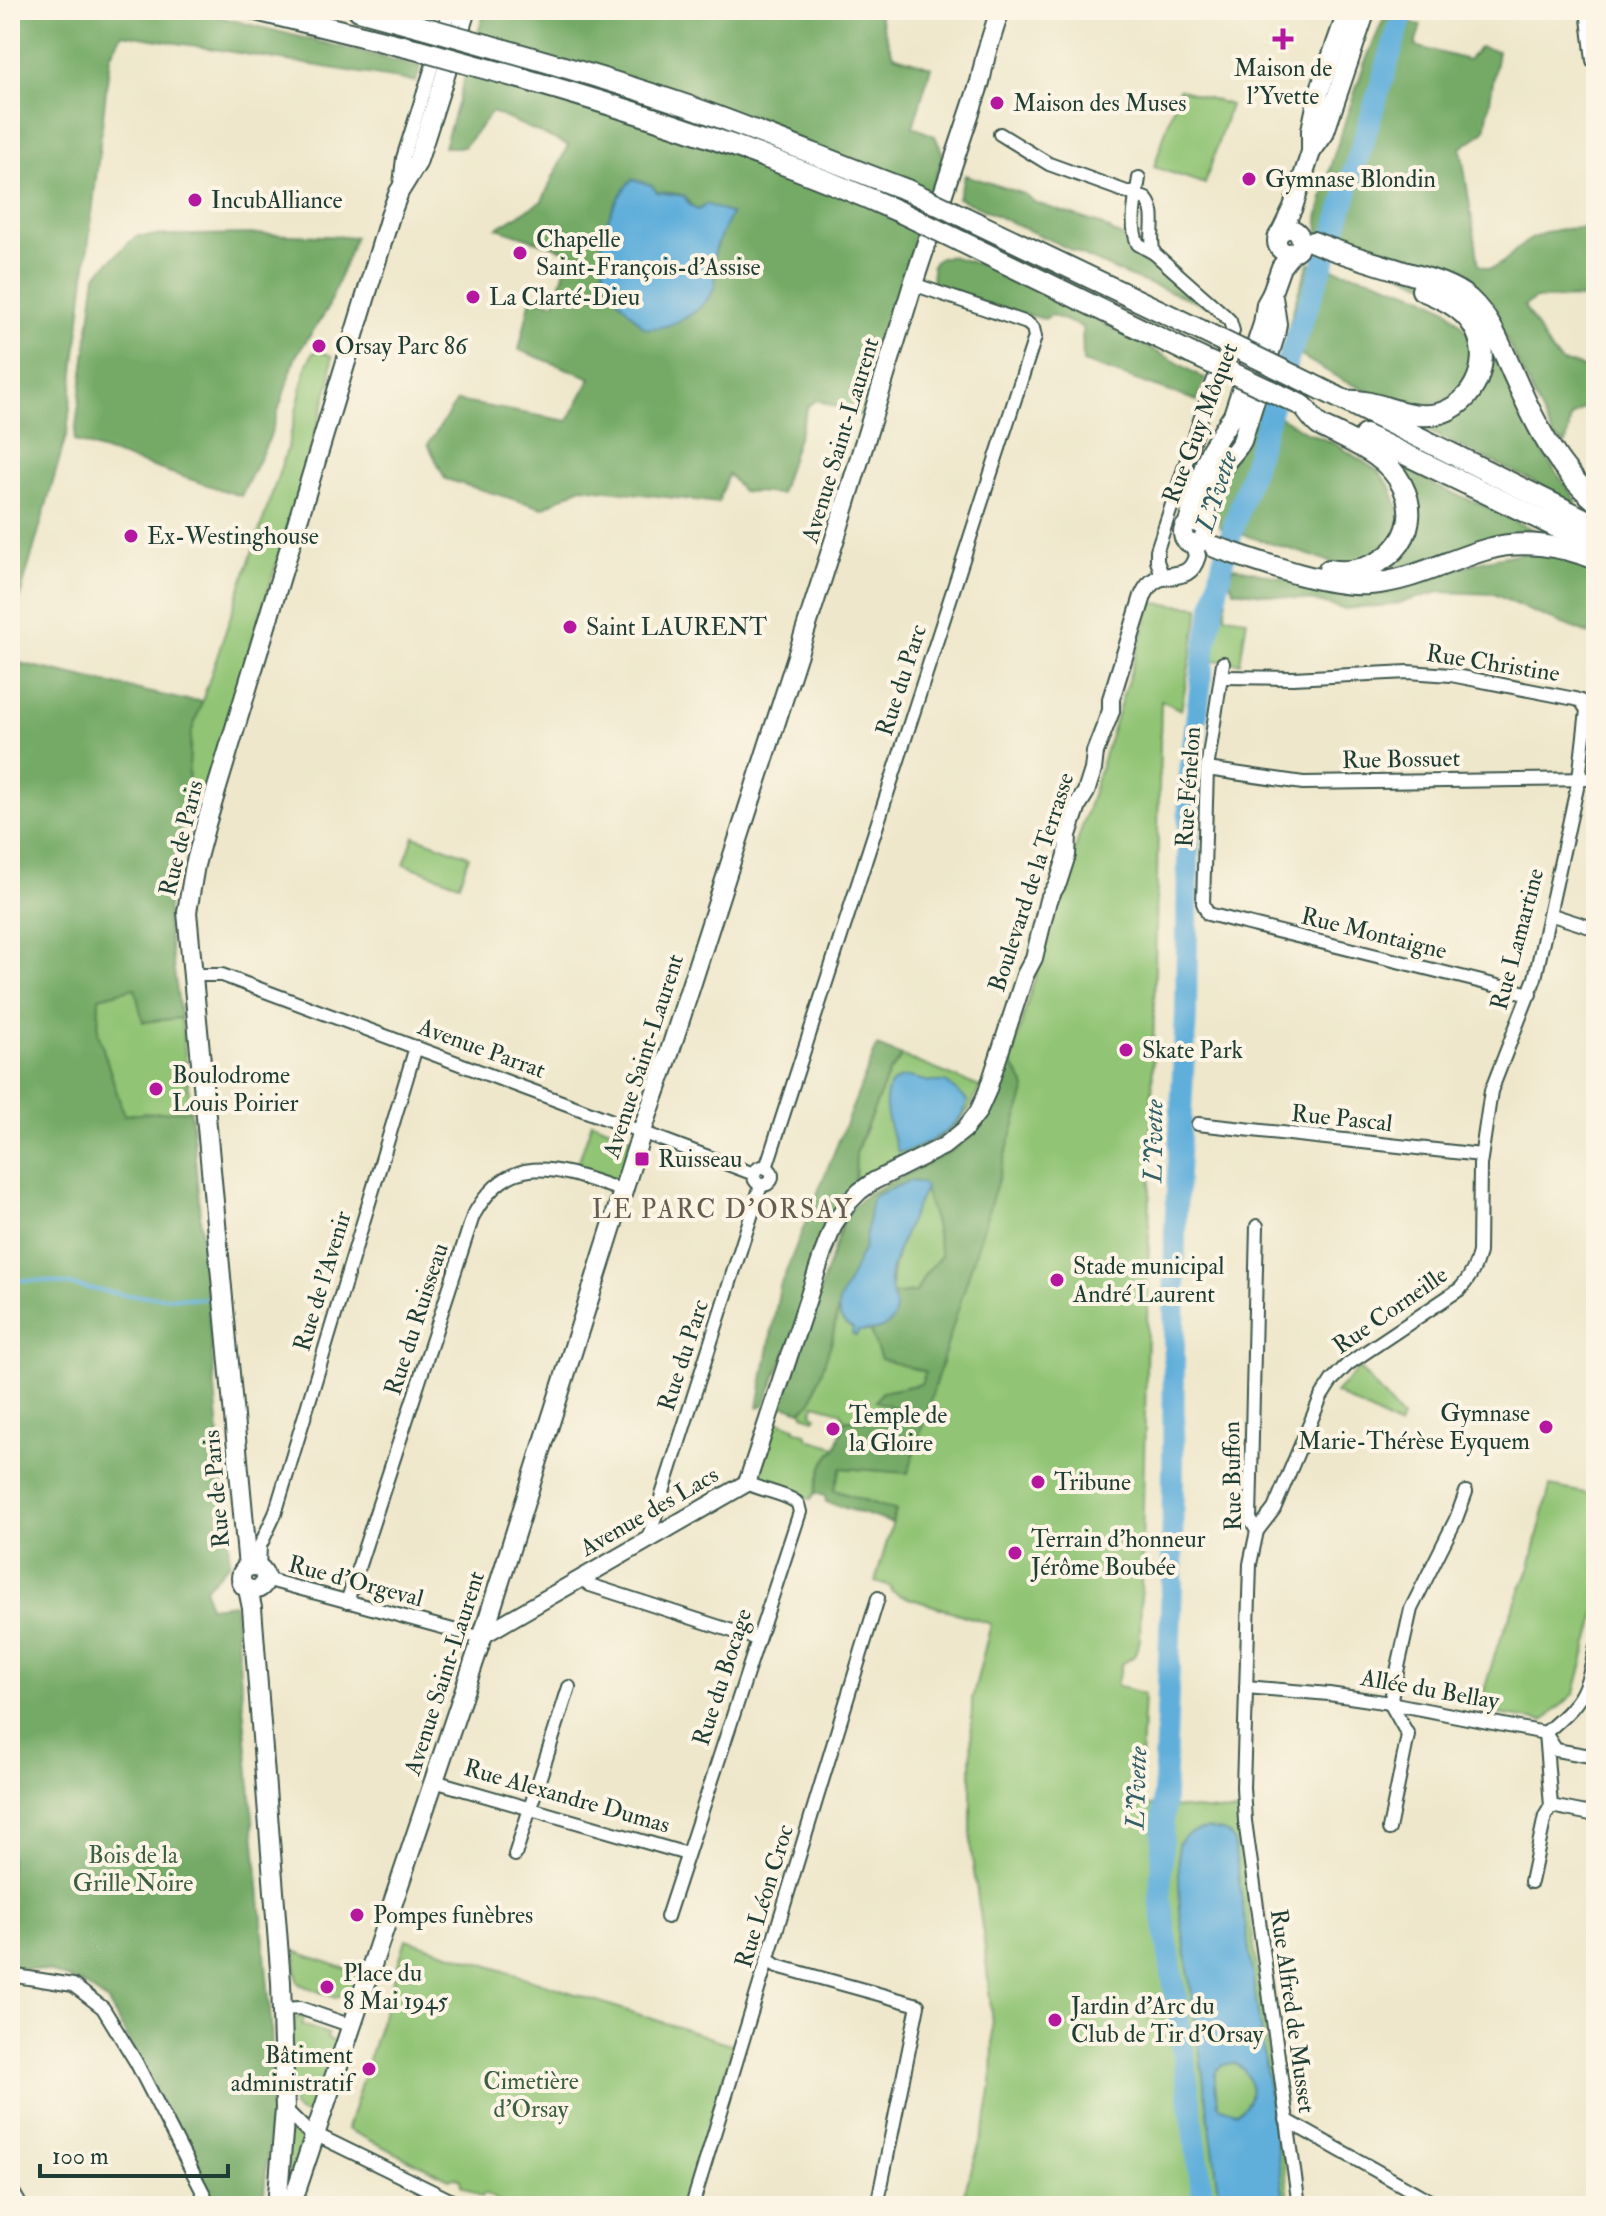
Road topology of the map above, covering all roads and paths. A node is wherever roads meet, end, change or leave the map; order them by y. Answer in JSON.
{"nodes":[{"id":1,"x":256,"y":10,"type":"edge"},
{"id":2,"x":359,"y":10,"type":"edge"},
{"id":3,"x":450,"y":10,"type":"edge"},
{"id":4,"x":466,"y":10,"type":"edge"},
{"id":5,"x":1000,"y":10,"type":"edge"},
{"id":6,"x":1348,"y":10,"type":"edge"},
{"id":7,"x":1366,"y":10,"type":"edge"},
{"id":8,"x":1590,"y":10,"type":"edge"},
{"id":9,"x":1596,"y":60,"type":"edge"},
{"id":10,"x":1317,"y":132,"type":"junction"},
{"id":11,"x":1000,"y":134,"type":"dead end"},
{"id":12,"x":1139,"y":178,"type":"dead end"},
{"id":13,"x":399,"y":192,"type":"junction"},
{"id":14,"x":1136,"y":196,"type":"junction"},
{"id":15,"x":1298,"y":246,"type":"junction"},
{"id":16,"x":1154,"y":253,"type":"junction"},
{"id":17,"x":1338,"y":257,"type":"junction"},
{"id":18,"x":913,"y":284,"type":"junction"},
{"id":19,"x":1346,"y":401,"type":"junction"},
{"id":20,"x":1303,"y":406,"type":"junction"},
{"id":21,"x":1596,"y":501,"type":"edge"},
{"id":22,"x":1596,"y":525,"type":"edge"},
{"id":23,"x":1203,"y":536,"type":"junction"},
{"id":24,"x":1596,"y":546,"type":"edge"},
{"id":25,"x":1240,"y":550,"type":"junction"},
{"id":26,"x":1596,"y":559,"type":"edge"},
{"id":27,"x":1162,"y":575,"type":"junction"},
{"id":28,"x":1223,"y":663,"type":"dead end"},
{"id":29,"x":1222,"y":677,"type":"junction"},
{"id":30,"x":1207,"y":769,"type":"junction"},
{"id":31,"x":1579,"y":779,"type":"junction"},
{"id":32,"x":1596,"y":779,"type":"edge"},
{"id":33,"x":1208,"y":914,"type":"joint"},
{"id":34,"x":1549,"y":914,"type":"junction"},
{"id":35,"x":1596,"y":929,"type":"edge"},
{"id":36,"x":192,"y":975,"type":"junction"},
{"id":37,"x":1530,"y":994,"type":"junction"},
{"id":38,"x":416,"y":1047,"type":"junction"},
{"id":39,"x":1198,"y":1124,"type":"dead end"},
{"id":40,"x":642,"y":1131,"type":"junction"},
{"id":41,"x":1481,"y":1155,"type":"junction"},
{"id":42,"x":760,"y":1176,"type":"junction"},
{"id":43,"x":624,"y":1191,"type":"junction"},
{"id":44,"x":849,"y":1202,"type":"joint"},
{"id":45,"x":1257,"y":1226,"type":"dead end"},
{"id":46,"x":747,"y":1483,"type":"junction"},
{"id":47,"x":1466,"y":1492,"type":"dead end"},
{"id":48,"x":269,"y":1527,"type":"junction"},
{"id":49,"x":1257,"y":1531,"type":"junction"},
{"id":50,"x":245,"y":1535,"type":"junction"},
{"id":51,"x":648,"y":1539,"type":"junction"},
{"id":52,"x":257,"y":1571,"type":"junction"},
{"id":53,"x":581,"y":1578,"type":"junction"},
{"id":54,"x":878,"y":1598,"type":"dead end"},
{"id":55,"x":347,"y":1602,"type":"junction"},
{"id":56,"x":483,"y":1635,"type":"junction"},
{"id":57,"x":757,"y":1639,"type":"junction"},
{"id":58,"x":1596,"y":1646,"type":"edge"},
{"id":59,"x":569,"y":1687,"type":"dead end"},
{"id":60,"x":1246,"y":1687,"type":"junction"},
{"id":61,"x":1390,"y":1703,"type":"junction"},
{"id":62,"x":1545,"y":1733,"type":"junction"},
{"id":63,"x":1596,"y":1757,"type":"edge"},
{"id":64,"x":434,"y":1781,"type":"junction"},
{"id":65,"x":1551,"y":1806,"type":"junction"},
{"id":66,"x":529,"y":1810,"type":"junction"},
{"id":67,"x":1596,"y":1815,"type":"edge"},
{"id":68,"x":1245,"y":1821,"type":"joint"},
{"id":69,"x":1389,"y":1829,"type":"dead end"},
{"id":70,"x":687,"y":1854,"type":"junction"},
{"id":71,"x":515,"y":1855,"type":"dead end"},
{"id":72,"x":1531,"y":1882,"type":"dead end"},
{"id":73,"x":667,"y":1917,"type":"dead end"},
{"id":74,"x":768,"y":1960,"type":"junction"},
{"id":75,"x":10,"y":1975,"type":"edge"},
{"id":76,"x":282,"y":2009,"type":"junction"},
{"id":77,"x":352,"y":2026,"type":"junction"},
{"id":78,"x":291,"y":2113,"type":"junction"},
{"id":79,"x":322,"y":2113,"type":"junction"},
{"id":80,"x":1286,"y":2120,"type":"junction"},
{"id":81,"x":315,"y":2135,"type":"junction"},
{"id":82,"x":10,"y":2187,"type":"edge"},
{"id":83,"x":21,"y":2206,"type":"edge"},
{"id":84,"x":210,"y":2206,"type":"edge"},
{"id":85,"x":277,"y":2206,"type":"edge"},
{"id":86,"x":291,"y":2206,"type":"edge"},
{"id":87,"x":462,"y":2206,"type":"edge"},
{"id":88,"x":692,"y":2206,"type":"edge"},
{"id":89,"x":877,"y":2206,"type":"edge"},
{"id":90,"x":1299,"y":2206,"type":"edge"},
{"id":91,"x":1439,"y":2206,"type":"edge"}],
"edges":[{"from":1,"to":20,"type":"highway","bridge":true},
{"from":2,"to":19,"type":"highway","bridge":true},
{"from":3,"to":13,"type":"street","name":"Rue de Paris"},
{"from":4,"to":13,"type":"main road","name":"Rue de Paris"},
{"from":5,"to":18,"type":"main road","name":"Avenue Saint-Laurent"},
{"from":6,"to":10,"type":"main road","name":"Rue Guy Môquet"},
{"from":7,"to":10,"type":"main road","name":"Rue Guy Môquet"},
{"from":8,"to":9,"type":"main road"},
{"from":10,"to":15,"type":"main road","name":"Rue Guy Môquet"},
{"from":11,"to":14,"type":"street"},
{"from":12,"to":14,"type":"street"},
{"from":13,"to":36,"type":"main road","name":"Rue de Paris"},
{"from":14,"to":16,"type":"street"},
{"from":14,"to":16,"type":"street"},
{"from":15,"to":17,"type":"highway"},
{"from":15,"to":23,"type":"main road","name":"Rue Guy Môquet"},
{"from":16,"to":27,"type":"street"},
{"from":17,"to":19,"type":"highway"},
{"from":17,"to":21,"type":"highway"},
{"from":18,"to":40,"type":"main road","name":"Avenue Saint-Laurent"},
{"from":18,"to":42,"type":"street","name":"Rue du Parc"},
{"from":19,"to":22,"type":"highway"},
{"from":20,"to":24,"type":"highway"},
{"from":20,"to":25,"type":"highway"},
{"from":23,"to":25,"type":"highway"},
{"from":23,"to":27,"type":"street"},
{"from":25,"to":26,"type":"highway"},
{"from":27,"to":44,"type":"street","name":"Boulevard de la Terrasse"},
{"from":28,"to":29,"type":"street","name":"Rue Fénelon"},
{"from":29,"to":30,"type":"street","name":"Rue Fénelon"},
{"from":29,"to":31,"type":"street","name":"Rue Christine"},
{"from":30,"to":31,"type":"street","name":"Rue Bossuet"},
{"from":30,"to":33,"type":"street","name":"Rue Fénelon"},
{"from":31,"to":32,"type":"street","name":"Rue Bossuet"},
{"from":31,"to":34,"type":"street","name":"Rue Lamartine"},
{"from":33,"to":37,"type":"street","name":"Rue Montaigne"},
{"from":34,"to":35,"type":"street"},
{"from":34,"to":37,"type":"street","name":"Rue Lamartine"},
{"from":36,"to":38,"type":"street","name":"Avenue Parrat"},
{"from":36,"to":50,"type":"main road","name":"Rue de Paris"},
{"from":37,"to":41,"type":"street","name":"Rue Lamartine"},
{"from":38,"to":40,"type":"street","name":"Avenue Parrat"},
{"from":38,"to":48,"type":"street","name":"Rue de l'Avenir"},
{"from":39,"to":41,"type":"street","name":"Rue Pascal"},
{"from":40,"to":42,"type":"street","name":"Avenue Parrat"},
{"from":40,"to":43,"type":"main road","name":"Avenue Saint-Laurent"},
{"from":41,"to":49,"type":"street","name":"Rue Corneille"},
{"from":42,"to":51,"type":"street","name":"Rue du Parc"},
{"from":43,"to":55,"type":"street","name":"Rue du Ruisseau"},
{"from":43,"to":56,"type":"main road","name":"Avenue Saint-Laurent"},
{"from":44,"to":46,"type":"street","name":"Avenue des Lacs"},
{"from":45,"to":49,"type":"street","name":"Rue Buffon"},
{"from":46,"to":51,"type":"street","name":"Avenue des Lacs"},
{"from":46,"to":57,"type":"street","name":"Rue du Bocage"},
{"from":47,"to":61,"type":"street"},
{"from":48,"to":50,"type":"street"},
{"from":48,"to":52,"type":"street","name":"Rue de l'Avenir"},
{"from":49,"to":60,"type":"street","name":"Rue Buffon"},
{"from":50,"to":52,"type":"main road","name":"Rue de Paris"},
{"from":51,"to":53,"type":"street","name":"Avenue des Lacs"},
{"from":52,"to":55,"type":"street","name":"Rue d'Orgeval"},
{"from":52,"to":76,"type":"main road","name":"Rue de Paris"},
{"from":53,"to":56,"type":"street","name":"Avenue des Lacs"},
{"from":53,"to":57,"type":"street"},
{"from":54,"to":74,"type":"street","name":"Rue Léon Croc"},
{"from":55,"to":56,"type":"street","name":"Rue d'Orgeval"},
{"from":56,"to":64,"type":"main road","name":"Avenue Saint-Laurent"},
{"from":57,"to":70,"type":"street","name":"Rue du Bocage"},
{"from":58,"to":62,"type":"street"},
{"from":59,"to":66,"type":"street"},
{"from":60,"to":61,"type":"street","name":"Allée du Bellay"},
{"from":60,"to":68,"type":"street","name":"Rue Buffon"},
{"from":61,"to":62,"type":"street","name":"Allée du Bellay"},
{"from":61,"to":69,"type":"street"},
{"from":62,"to":63,"type":"street","name":"Allée du Bellay"},
{"from":62,"to":65,"type":"street"},
{"from":64,"to":66,"type":"street","name":"Rue Alexandre Dumas"},
{"from":64,"to":77,"type":"main road","name":"Avenue Saint-Laurent"},
{"from":65,"to":67,"type":"street"},
{"from":65,"to":72,"type":"street"},
{"from":66,"to":70,"type":"street","name":"Rue Alexandre Dumas"},
{"from":66,"to":71,"type":"street"},
{"from":68,"to":80,"type":"street","name":"Rue Alfred de Musset"},
{"from":70,"to":73,"type":"street","name":"Rue du Bocage"},
{"from":74,"to":88,"type":"street","name":"Rue Léon Croc"},
{"from":74,"to":89,"type":"street"},
{"from":75,"to":84,"type":"street"},
{"from":76,"to":77,"type":"street"},
{"from":76,"to":78,"type":"main road"},
{"from":77,"to":79,"type":"main road","name":"Avenue Saint-Laurent"},
{"from":78,"to":79,"type":"street"},
{"from":78,"to":81,"type":"street"},
{"from":78,"to":85,"type":"main road"},
{"from":79,"to":81,"type":"main road","name":"Avenue Saint-Laurent"},
{"from":80,"to":90,"type":"street","name":"Rue Alfred de Musset"},
{"from":80,"to":91,"type":"street"},
{"from":81,"to":86,"type":"main road","name":"Avenue Saint-Laurent"},
{"from":81,"to":87,"type":"street"},
{"from":82,"to":83,"type":"street"}]}
